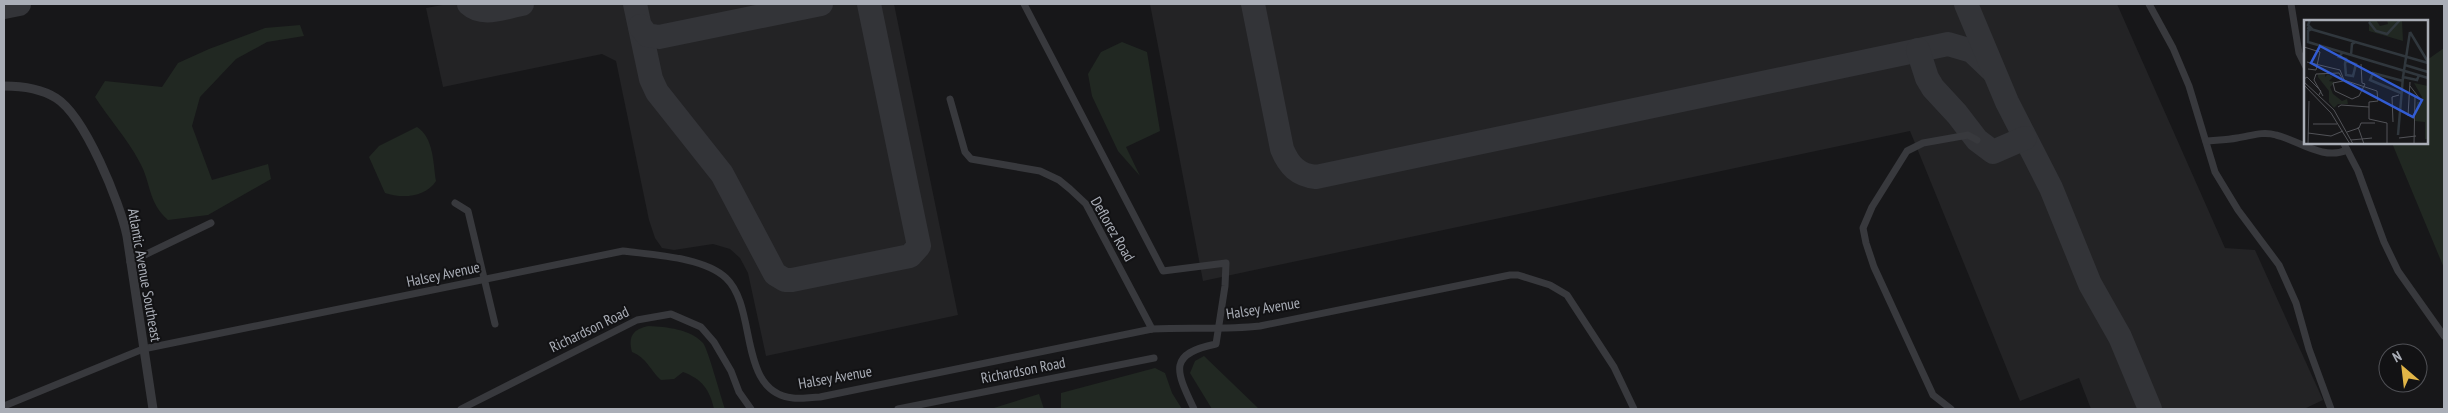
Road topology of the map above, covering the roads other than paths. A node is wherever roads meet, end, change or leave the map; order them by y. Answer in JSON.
{"nodes":[{"id":1,"x":1024,"y":4,"type":"edge"},
{"id":2,"x":2149,"y":4,"type":"edge"},
{"id":3,"x":2291,"y":4,"type":"edge"},
{"id":4,"x":2304,"y":63,"type":"edge"},
{"id":5,"x":4,"y":86,"type":"edge"},
{"id":6,"x":950,"y":99,"type":"dead end"},
{"id":7,"x":1977,"y":140,"type":"dead end"},
{"id":8,"x":2206,"y":141,"type":"junction"},
{"id":9,"x":2344,"y":144,"type":"edge"},
{"id":10,"x":2347,"y":150,"type":"junction"},
{"id":11,"x":455,"y":203,"type":"dead end"},
{"id":12,"x":211,"y":224,"type":"dead end"},
{"id":13,"x":130,"y":262,"type":"junction"},
{"id":14,"x":485,"y":280,"type":"junction"},
{"id":15,"x":495,"y":324,"type":"dead end"},
{"id":16,"x":1217,"y":328,"type":"junction"},
{"id":17,"x":1152,"y":329,"type":"junction"},
{"id":18,"x":2444,"y":336,"type":"edge"},
{"id":19,"x":143,"y":349,"type":"junction"},
{"id":20,"x":1154,"y":358,"type":"dead end"},
{"id":21,"x":4,"y":406,"type":"edge"},
{"id":22,"x":153,"y":409,"type":"edge"},
{"id":23,"x":461,"y":409,"type":"edge"},
{"id":24,"x":751,"y":409,"type":"edge"},
{"id":25,"x":898,"y":409,"type":"edge"},
{"id":26,"x":1194,"y":409,"type":"edge"},
{"id":27,"x":1634,"y":409,"type":"edge"},
{"id":28,"x":1951,"y":409,"type":"edge"},
{"id":29,"x":2331,"y":409,"type":"edge"}],
"edges":[{"from":1,"to":16,"type":"street"},
{"from":2,"to":8,"type":"street"},
{"from":3,"to":4,"type":"street"},
{"from":5,"to":13,"type":"street","name":"Atlantic Avenue Southeast"},
{"from":6,"to":17,"type":"street","name":"Deflorez Road"},
{"from":7,"to":28,"type":"street"},
{"from":8,"to":10,"type":"street"},
{"from":8,"to":29,"type":"street"},
{"from":9,"to":10,"type":"street"},
{"from":10,"to":18,"type":"street"},
{"from":11,"to":14,"type":"street"},
{"from":12,"to":13,"type":"street"},
{"from":13,"to":19,"type":"street","name":"Atlantic Avenue Southeast"},
{"from":14,"to":15,"type":"street"},
{"from":14,"to":17,"type":"street","name":"Halsey Avenue"},
{"from":14,"to":19,"type":"street","name":"Halsey Avenue"},
{"from":16,"to":17,"type":"street","name":"Halsey Avenue"},
{"from":16,"to":26,"type":"street"},
{"from":16,"to":27,"type":"street","name":"Halsey Avenue"},
{"from":19,"to":21,"type":"street","name":"Halsey Avenue"},
{"from":19,"to":22,"type":"street","name":"Atlantic Avenue Southeast"},
{"from":20,"to":25,"type":"street","name":"Richardson Road"},
{"from":23,"to":24,"type":"street","name":"Richardson Road"}]}
